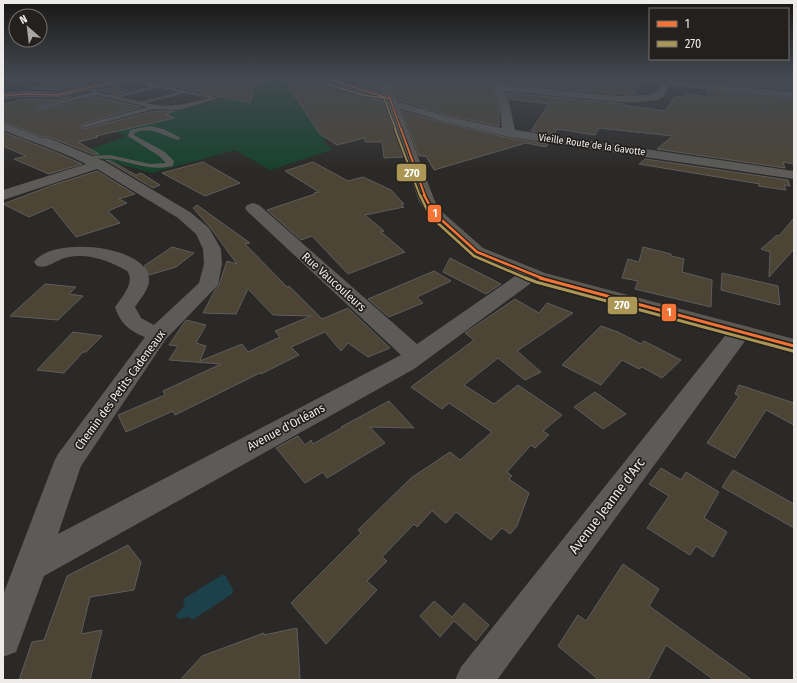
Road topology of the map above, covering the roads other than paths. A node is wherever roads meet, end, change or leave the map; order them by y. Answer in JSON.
{"nodes":[{"id":1,"x":147,"y":109,"type":"edge"},
{"id":2,"x":394,"y":109,"type":"edge"},
{"id":3,"x":419,"y":109,"type":"edge"},
{"id":4,"x":505,"y":109,"type":"edge"},
{"id":5,"x":3,"y":126,"type":"edge"},
{"id":6,"x":84,"y":126,"type":"dead end"},
{"id":7,"x":509,"y":133,"type":"junction"},
{"id":8,"x":178,"y":138,"type":"dead end"},
{"id":9,"x":93,"y":161,"type":"junction"},
{"id":10,"x":794,"y":175,"type":"edge"},
{"id":11,"x":3,"y":195,"type":"edge"},
{"id":12,"x":253,"y":208,"type":"dead end"},
{"id":13,"x":43,"y":262,"type":"dead end"},
{"id":14,"x":531,"y":274,"type":"junction"},
{"id":15,"x":740,"y":332,"type":"junction"},
{"id":16,"x":158,"y":334,"type":"junction"},
{"id":17,"x":794,"y":346,"type":"edge"},
{"id":18,"x":416,"y":356,"type":"junction"},
{"id":19,"x":32,"y":565,"type":"junction"},
{"id":20,"x":3,"y":639,"type":"edge"},
{"id":21,"x":474,"y":680,"type":"edge"}],
"edges":[{"from":1,"to":6,"type":"lane"},
{"from":2,"to":14,"type":"main road"},
{"from":3,"to":7,"type":"street","name":"Vieille Route de la Gavotte"},
{"from":4,"to":7,"type":"street"},
{"from":5,"to":9,"type":"street","name":"Chemin des Petits Cadeneaux"},
{"from":7,"to":10,"type":"street","name":"Vieille Route de la Gavotte"},
{"from":8,"to":9,"type":"lane"},
{"from":9,"to":11,"type":"street"},
{"from":9,"to":16,"type":"street","name":"Chemin des Petits Cadeneaux"},
{"from":12,"to":18,"type":"street","name":"Rue Vaucouleurs"},
{"from":13,"to":16,"type":"street"},
{"from":14,"to":15,"type":"main road"},
{"from":14,"to":18,"type":"street","name":"Avenue d'Orléans"},
{"from":15,"to":17,"type":"main road"},
{"from":15,"to":21,"type":"street","name":"Avenue Jeanne d'Arc"},
{"from":16,"to":19,"type":"street","name":"Chemin des Petits Cadeneaux"},
{"from":18,"to":19,"type":"street","name":"Avenue d'Orléans"},
{"from":19,"to":20,"type":"street","name":"Chemin des Petits Cadeneaux"}]}
